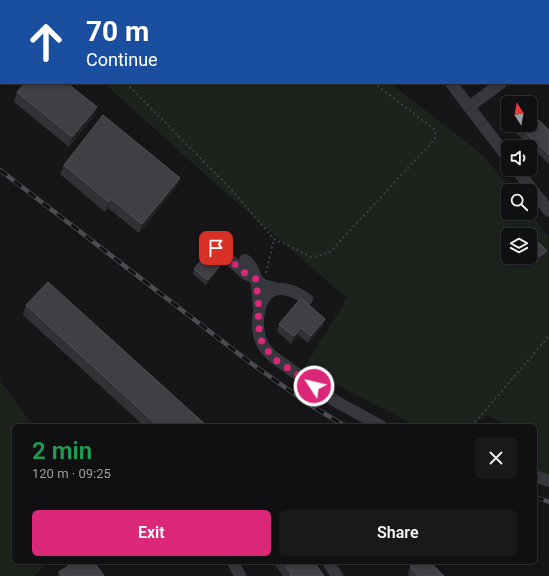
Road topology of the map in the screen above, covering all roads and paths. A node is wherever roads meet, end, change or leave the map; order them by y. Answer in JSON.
{"nodes":[{"id":1,"x":127,"y":84,"type":"edge"},
{"id":2,"x":375,"y":84,"type":"edge"},
{"id":3,"x":500,"y":84,"type":"edge"},
{"id":4,"x":457,"y":88,"type":"edge"},
{"id":5,"x":469,"y":107,"type":"junction"},
{"id":6,"x":501,"y":149,"type":"edge"},
{"id":7,"x":522,"y":176,"type":"edge"},
{"id":8,"x":549,"y":211,"type":"edge"},
{"id":9,"x":274,"y":239,"type":"junction"},
{"id":10,"x":216,"y":248,"type":"dead end"},
{"id":11,"x":245,"y":260,"type":"dead end"},
{"id":12,"x":259,"y":282,"type":"junction"},
{"id":13,"x":278,"y":289,"type":"junction"},
{"id":14,"x":307,"y":299,"type":"dead end"},
{"id":15,"x":259,"y":310,"type":"junction"},
{"id":16,"x":549,"y":336,"type":"edge"},
{"id":17,"x":377,"y":424,"type":"edge"},
{"id":18,"x":474,"y":424,"type":"edge"},
{"id":19,"x":537,"y":477,"type":"edge"},
{"id":20,"x":549,"y":481,"type":"edge"},
{"id":21,"x":234,"y":564,"type":"edge"},
{"id":22,"x":329,"y":564,"type":"edge"},
{"id":23,"x":240,"y":576,"type":"edge"},
{"id":24,"x":337,"y":576,"type":"edge"}],
"edges":[{"from":1,"to":9,"type":"path"},
{"from":2,"to":9,"type":"path"},
{"from":3,"to":5,"type":"street"},
{"from":4,"to":5,"type":"street"},
{"from":5,"to":6,"type":"street"},
{"from":7,"to":8,"type":"street"},
{"from":9,"to":12,"type":"path"},
{"from":10,"to":12,"type":"street"},
{"from":11,"to":12,"type":"street"},
{"from":12,"to":13,"type":"street"},
{"from":12,"to":15,"type":"street"},
{"from":13,"to":14,"type":"street"},
{"from":13,"to":15,"type":"street"},
{"from":15,"to":17,"type":"street"},
{"from":16,"to":18,"type":"path"},
{"from":19,"to":20,"type":"street"},
{"from":21,"to":23,"type":"street"},
{"from":22,"to":24,"type":"street"}]}
